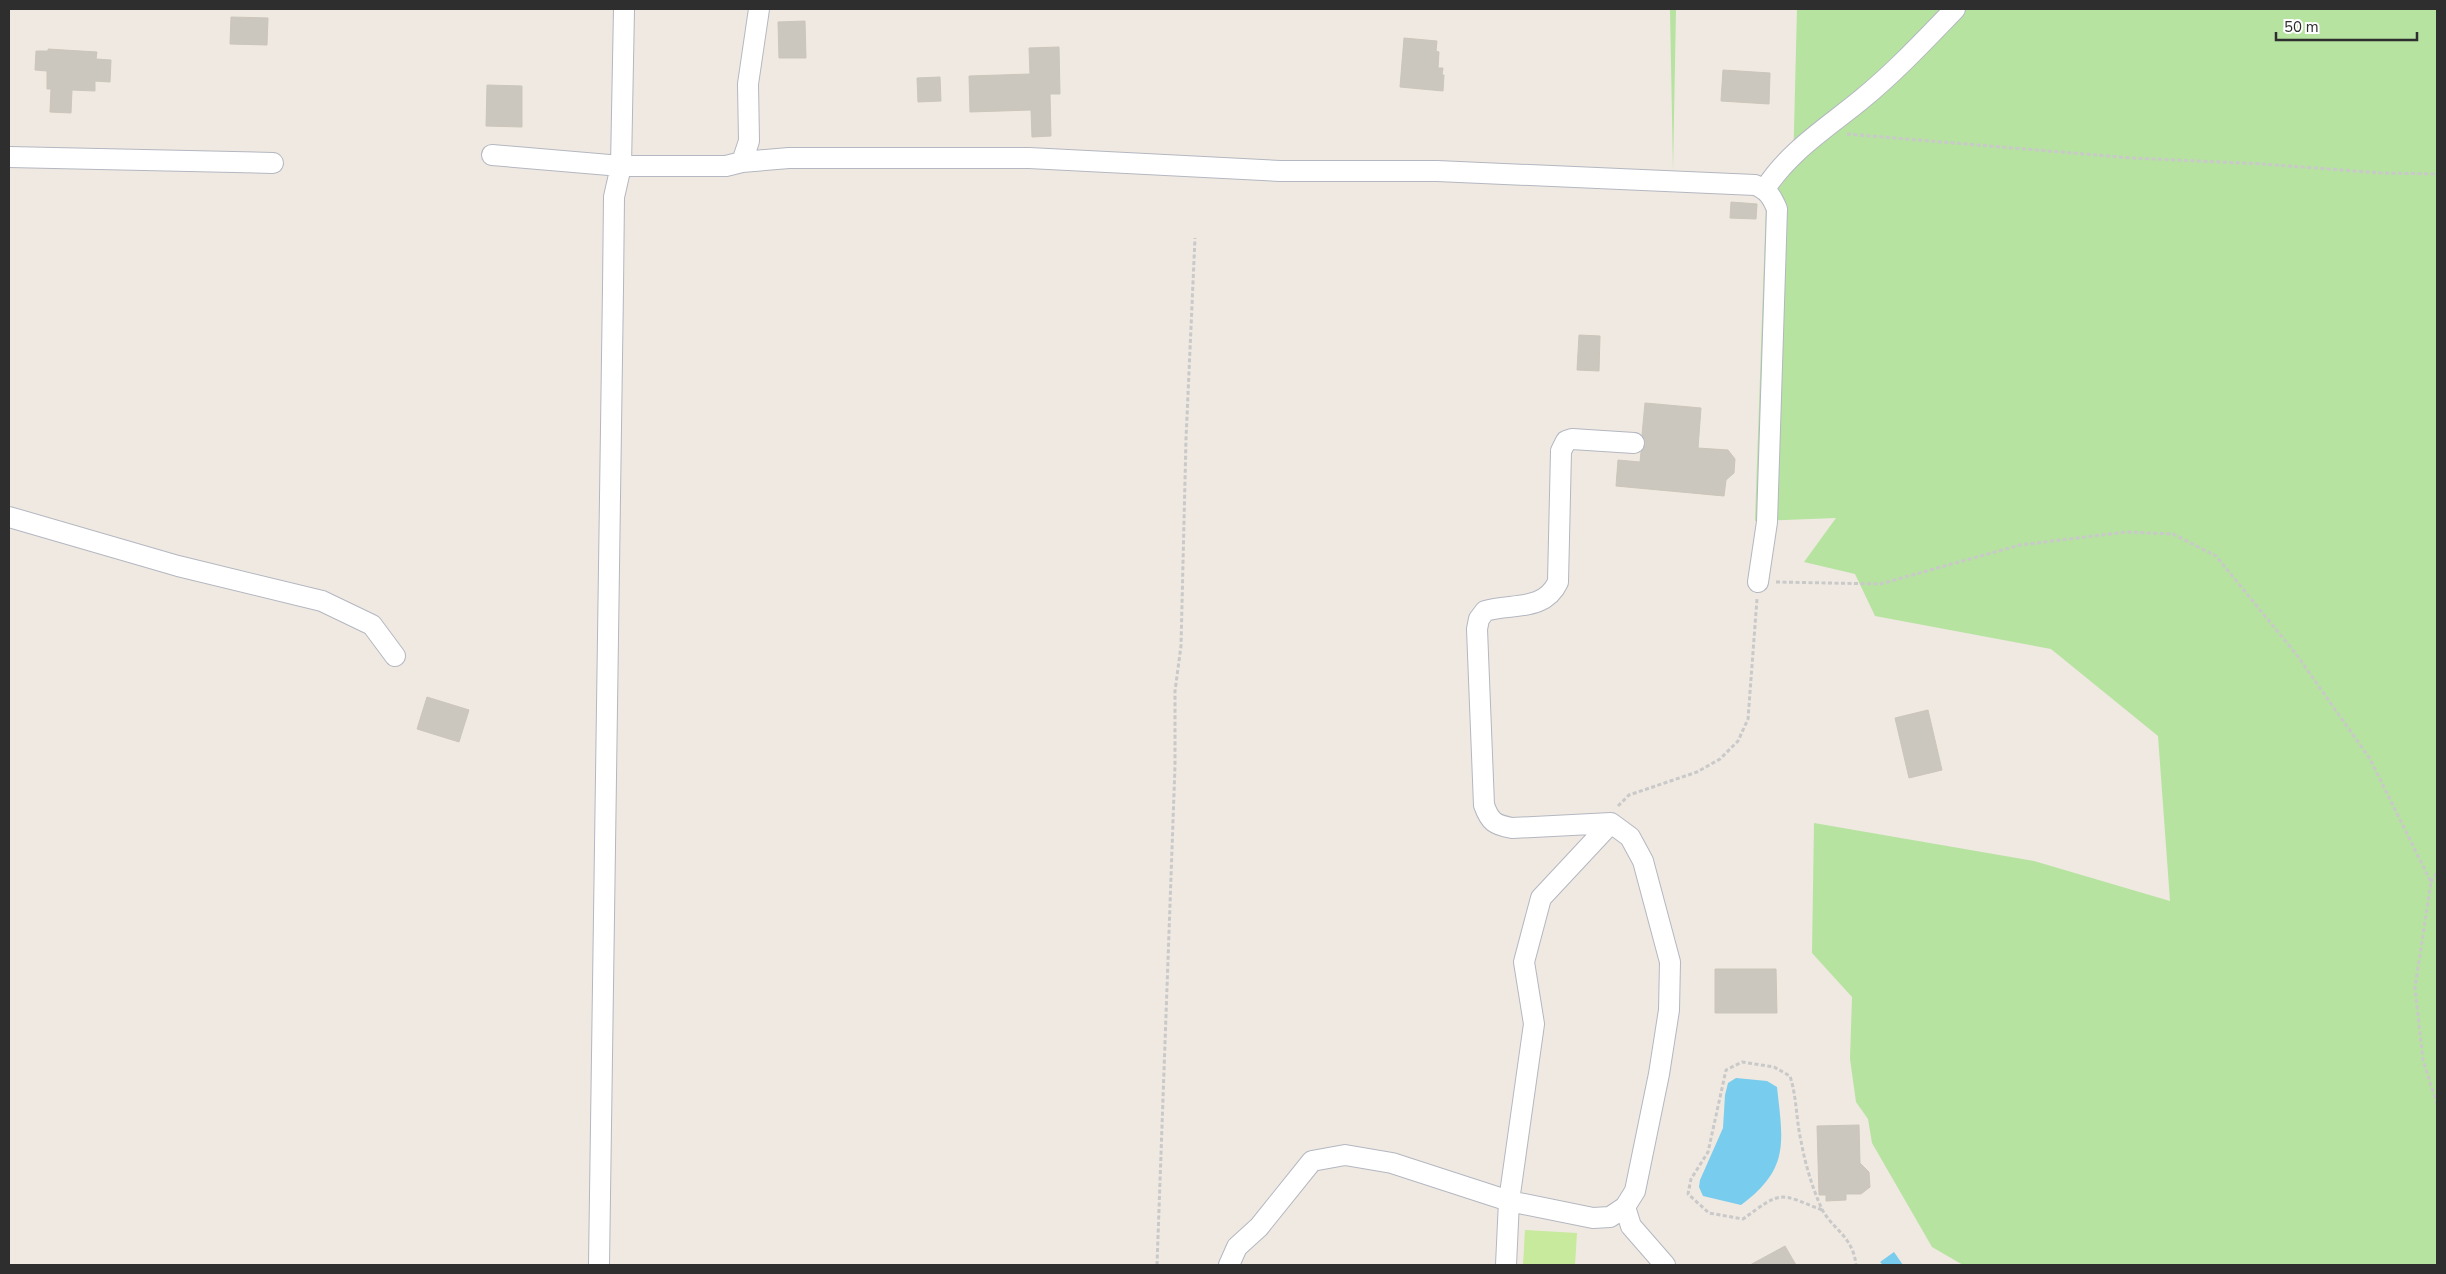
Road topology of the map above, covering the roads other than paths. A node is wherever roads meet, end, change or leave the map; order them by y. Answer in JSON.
{"nodes":[{"id":1,"x":624,"y":9,"type":"edge"},
{"id":2,"x":759,"y":9,"type":"edge"},
{"id":3,"x":1955,"y":9,"type":"edge"},
{"id":4,"x":492,"y":155,"type":"dead end"},
{"id":5,"x":9,"y":157,"type":"edge"},
{"id":6,"x":742,"y":162,"type":"junction"},
{"id":7,"x":273,"y":163,"type":"dead end"},
{"id":8,"x":621,"y":166,"type":"junction"},
{"id":9,"x":1765,"y":189,"type":"junction"},
{"id":10,"x":1634,"y":444,"type":"dead end"},
{"id":11,"x":9,"y":517,"type":"edge"},
{"id":12,"x":1758,"y":582,"type":"road end"},
{"id":13,"x":395,"y":656,"type":"dead end"},
{"id":14,"x":1611,"y":823,"type":"junction"},
{"id":15,"x":1509,"y":1201,"type":"junction"},
{"id":16,"x":1625,"y":1207,"type":"junction"},
{"id":17,"x":599,"y":1265,"type":"edge"},
{"id":18,"x":1229,"y":1265,"type":"edge"},
{"id":19,"x":1506,"y":1265,"type":"edge"},
{"id":20,"x":1665,"y":1265,"type":"edge"}],
"edges":[{"from":1,"to":8,"type":"street"},
{"from":2,"to":6,"type":"street"},
{"from":3,"to":9,"type":"street"},
{"from":4,"to":8,"type":"street"},
{"from":5,"to":7,"type":"street"},
{"from":6,"to":8,"type":"street"},
{"from":6,"to":9,"type":"street"},
{"from":8,"to":17,"type":"street"},
{"from":9,"to":12,"type":"street"},
{"from":10,"to":14,"type":"street"},
{"from":11,"to":13,"type":"street"},
{"from":14,"to":15,"type":"street"},
{"from":14,"to":16,"type":"street"},
{"from":15,"to":16,"type":"street"},
{"from":15,"to":18,"type":"street"},
{"from":15,"to":19,"type":"street"},
{"from":16,"to":20,"type":"street"}]}
